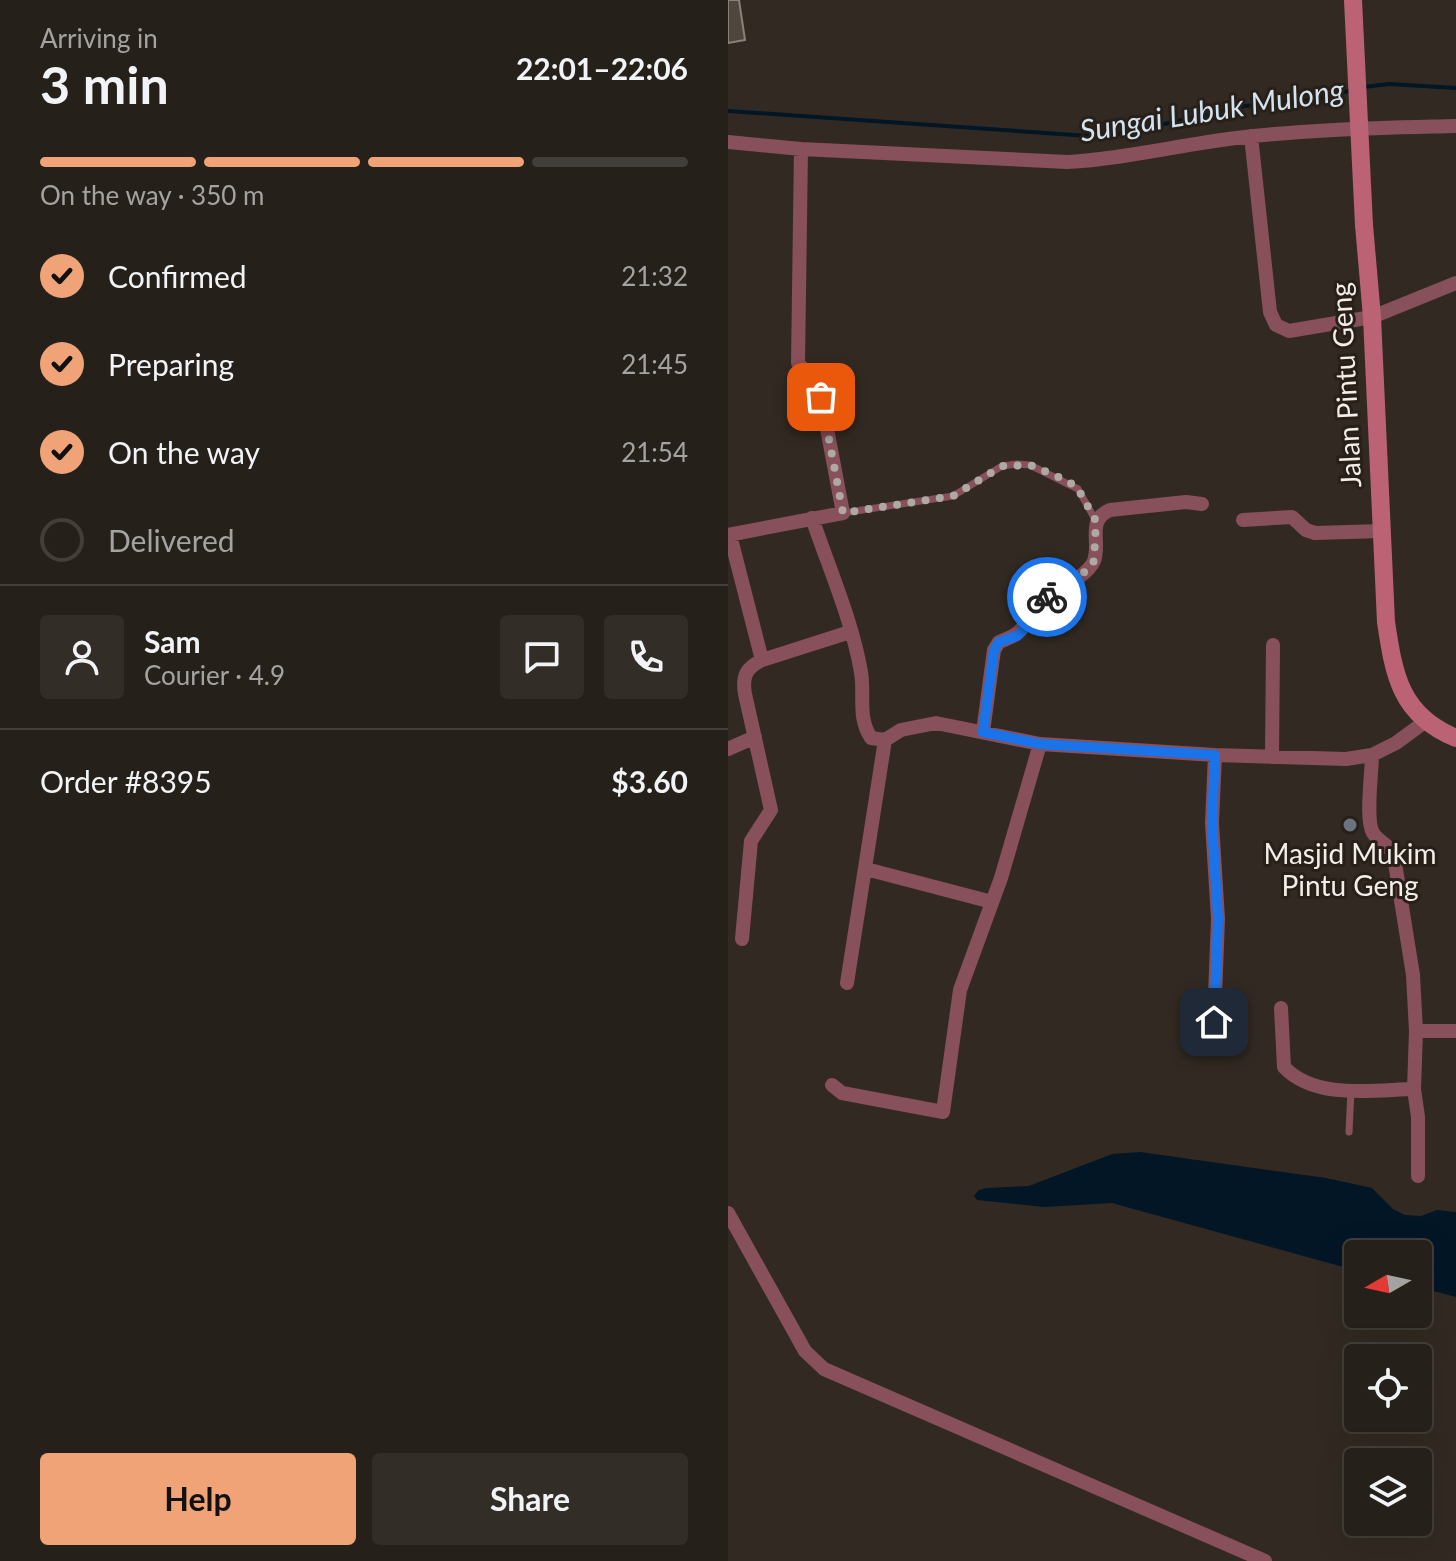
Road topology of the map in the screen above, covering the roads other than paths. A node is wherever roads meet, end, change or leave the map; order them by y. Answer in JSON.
{"nodes":[{"id":1,"x":1353,"y":0,"type":"edge"},
{"id":2,"x":1456,"y":126,"type":"edge"},
{"id":3,"x":1251,"y":136,"type":"junction"},
{"id":4,"x":728,"y":142,"type":"edge"},
{"id":5,"x":801,"y":149,"type":"junction"},
{"id":6,"x":1456,"y":283,"type":"edge"},
{"id":7,"x":1372,"y":317,"type":"junction"},
{"id":8,"x":1202,"y":504,"type":"dead end"},
{"id":9,"x":843,"y":513,"type":"junction"},
{"id":10,"x":812,"y":518,"type":"junction"},
{"id":11,"x":1243,"y":520,"type":"dead end"},
{"id":12,"x":1096,"y":521,"type":"junction"},
{"id":13,"x":1382,"y":531,"type":"junction"},
{"id":14,"x":729,"y":535,"type":"edge"},
{"id":15,"x":850,"y":632,"type":"junction"},
{"id":16,"x":1273,"y":645,"type":"dead end"},
{"id":17,"x":762,"y":660,"type":"junction"},
{"id":18,"x":1426,"y":721,"type":"junction"},
{"id":19,"x":983,"y":732,"type":"junction"},
{"id":20,"x":755,"y":737,"type":"junction"},
{"id":21,"x":1456,"y":738,"type":"edge"},
{"id":22,"x":885,"y":740,"type":"junction"},
{"id":23,"x":1040,"y":744,"type":"junction"},
{"id":24,"x":728,"y":749,"type":"edge"},
{"id":25,"x":1215,"y":755,"type":"junction"},
{"id":26,"x":1372,"y":755,"type":"junction"},
{"id":27,"x":1272,"y":757,"type":"junction"},
{"id":28,"x":866,"y":869,"type":"junction"},
{"id":29,"x":992,"y":902,"type":"junction"},
{"id":30,"x":742,"y":939,"type":"dead end"},
{"id":31,"x":847,"y":983,"type":"dead end"},
{"id":32,"x":1281,"y":1008,"type":"dead end"},
{"id":33,"x":1416,"y":1031,"type":"junction"},
{"id":34,"x":1456,"y":1031,"type":"edge"},
{"id":35,"x":1213,"y":1047,"type":"dead end"},
{"id":36,"x":832,"y":1085,"type":"dead end"},
{"id":37,"x":1414,"y":1089,"type":"junction"},
{"id":38,"x":1351,"y":1091,"type":"junction"},
{"id":39,"x":1349,"y":1132,"type":"dead end"},
{"id":40,"x":1418,"y":1176,"type":"dead end"},
{"id":41,"x":728,"y":1213,"type":"edge"},
{"id":42,"x":1265,"y":1561,"type":"edge"}],
"edges":[{"from":1,"to":7,"type":"main road","name":"Jalan Pintu Geng","bridge":true},
{"from":2,"to":3,"type":"street"},
{"from":3,"to":5,"type":"street"},
{"from":3,"to":7,"type":"street"},
{"from":4,"to":5,"type":"street"},
{"from":5,"to":9,"type":"street"},
{"from":6,"to":7,"type":"street"},
{"from":7,"to":13,"type":"main road","name":"Jalan Pintu Geng"},
{"from":8,"to":12,"type":"street"},
{"from":9,"to":10,"type":"street"},
{"from":9,"to":12,"type":"lane"},
{"from":10,"to":14,"type":"street"},
{"from":10,"to":15,"type":"street"},
{"from":11,"to":13,"type":"street"},
{"from":12,"to":19,"type":"street"},
{"from":13,"to":18,"type":"main road","name":"Jalan Pintu Geng"},
{"from":14,"to":17,"type":"street"},
{"from":15,"to":17,"type":"street"},
{"from":15,"to":22,"type":"street"},
{"from":16,"to":27,"type":"street"},
{"from":17,"to":20,"type":"street"},
{"from":18,"to":21,"type":"main road","name":"Jalan Pintu Geng"},
{"from":18,"to":26,"type":"street"},
{"from":19,"to":22,"type":"street"},
{"from":19,"to":23,"type":"street"},
{"from":20,"to":24,"type":"street"},
{"from":20,"to":30,"type":"street"},
{"from":22,"to":28,"type":"street"},
{"from":23,"to":25,"type":"street"},
{"from":23,"to":29,"type":"street"},
{"from":25,"to":27,"type":"street"},
{"from":25,"to":35,"type":"street"},
{"from":26,"to":27,"type":"street"},
{"from":26,"to":33,"type":"street"},
{"from":28,"to":29,"type":"street"},
{"from":28,"to":31,"type":"street"},
{"from":29,"to":36,"type":"street"},
{"from":32,"to":38,"type":"street"},
{"from":33,"to":34,"type":"street"},
{"from":33,"to":37,"type":"street"},
{"from":37,"to":38,"type":"street"},
{"from":37,"to":40,"type":"street"},
{"from":38,"to":39,"type":"lane"},
{"from":41,"to":42,"type":"street"}]}
